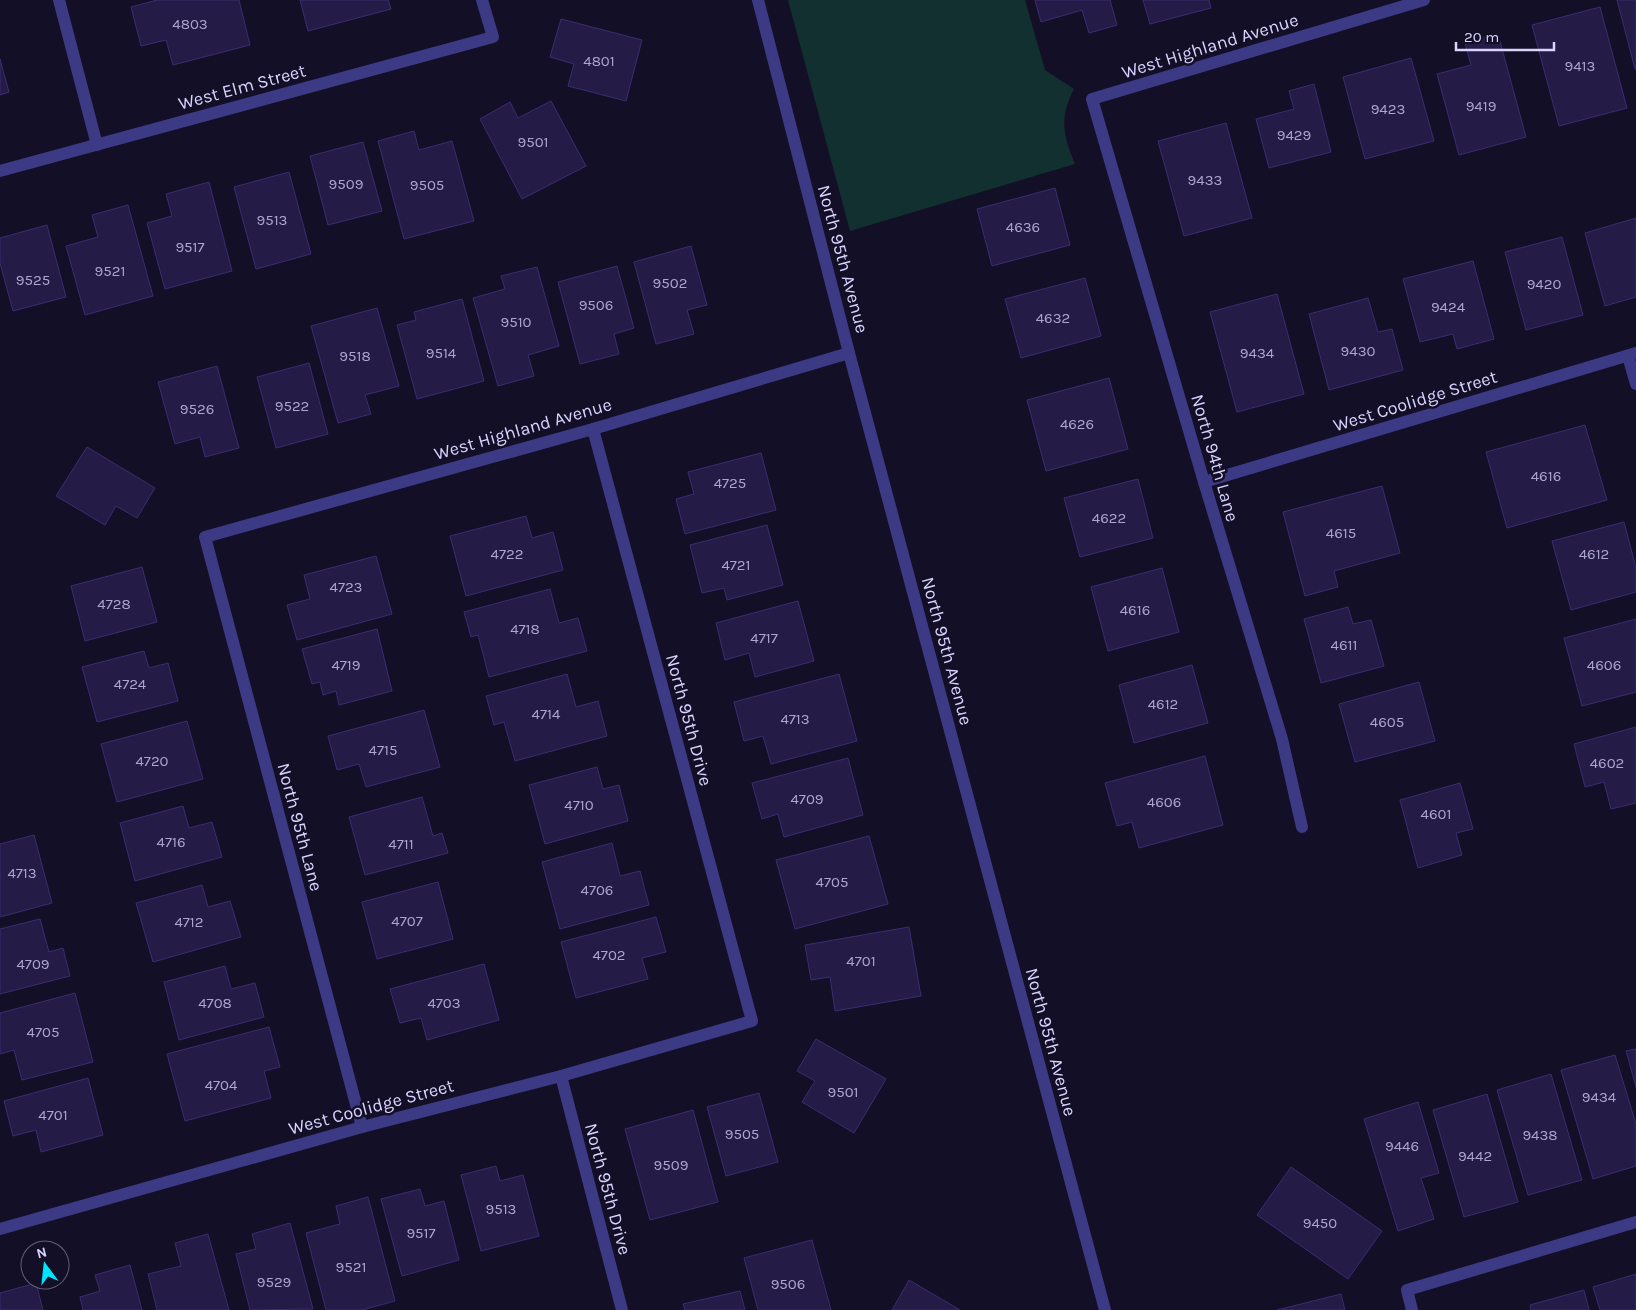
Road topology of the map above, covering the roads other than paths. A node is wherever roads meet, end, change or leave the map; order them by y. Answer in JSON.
{"nodes":[{"id":1,"x":59,"y":0,"type":"edge"},
{"id":2,"x":482,"y":0,"type":"edge"},
{"id":3,"x":758,"y":0,"type":"edge"},
{"id":4,"x":1424,"y":0,"type":"edge"},
{"id":5,"x":1382,"y":6,"type":"edge"},
{"id":6,"x":1092,"y":99,"type":"joint"},
{"id":7,"x":97,"y":145,"type":"junction"},
{"id":8,"x":0,"y":171,"type":"edge"},
{"id":9,"x":849,"y":353,"type":"junction"},
{"id":10,"x":1632,"y":355,"type":"edge"},
{"id":11,"x":1636,"y":384,"type":"edge"},
{"id":12,"x":593,"y":429,"type":"junction"},
{"id":13,"x":1204,"y":482,"type":"junction"},
{"id":14,"x":205,"y":537,"type":"joint"},
{"id":15,"x":1302,"y":827,"type":"dead end"},
{"id":16,"x":752,"y":1021,"type":"joint"},
{"id":17,"x":561,"y":1076,"type":"junction"},
{"id":18,"x":362,"y":1127,"type":"junction"},
{"id":19,"x":1636,"y":1222,"type":"edge"},
{"id":20,"x":0,"y":1229,"type":"edge"},
{"id":21,"x":622,"y":1310,"type":"edge"},
{"id":22,"x":1104,"y":1310,"type":"edge"},
{"id":23,"x":1412,"y":1310,"type":"edge"}],
"edges":[{"from":1,"to":7,"type":"street"},
{"from":2,"to":7,"type":"street","name":"West Elm Street"},
{"from":3,"to":9,"type":"street","name":"North 95th Avenue"},
{"from":4,"to":5,"type":"street","name":"West Highland Avenue"},
{"from":5,"to":6,"type":"street","name":"West Highland Avenue"},
{"from":6,"to":13,"type":"street","name":"North 94th Lane"},
{"from":7,"to":8,"type":"street","name":"West Elm Street"},
{"from":9,"to":12,"type":"street","name":"West Highland Avenue"},
{"from":9,"to":22,"type":"street","name":"North 95th Avenue"},
{"from":10,"to":11,"type":"street"},
{"from":10,"to":13,"type":"street","name":"West Coolidge Street"},
{"from":12,"to":14,"type":"street","name":"West Highland Avenue"},
{"from":12,"to":16,"type":"street","name":"North 95th Drive"},
{"from":13,"to":15,"type":"street","name":"North 94th Lane"},
{"from":14,"to":18,"type":"street","name":"North 95th Lane"},
{"from":16,"to":17,"type":"street","name":"West Coolidge Street"},
{"from":17,"to":18,"type":"street","name":"West Coolidge Street"},
{"from":17,"to":21,"type":"street","name":"North 95th Drive"},
{"from":18,"to":20,"type":"street","name":"West Coolidge Street"},
{"from":19,"to":23,"type":"street"}]}
